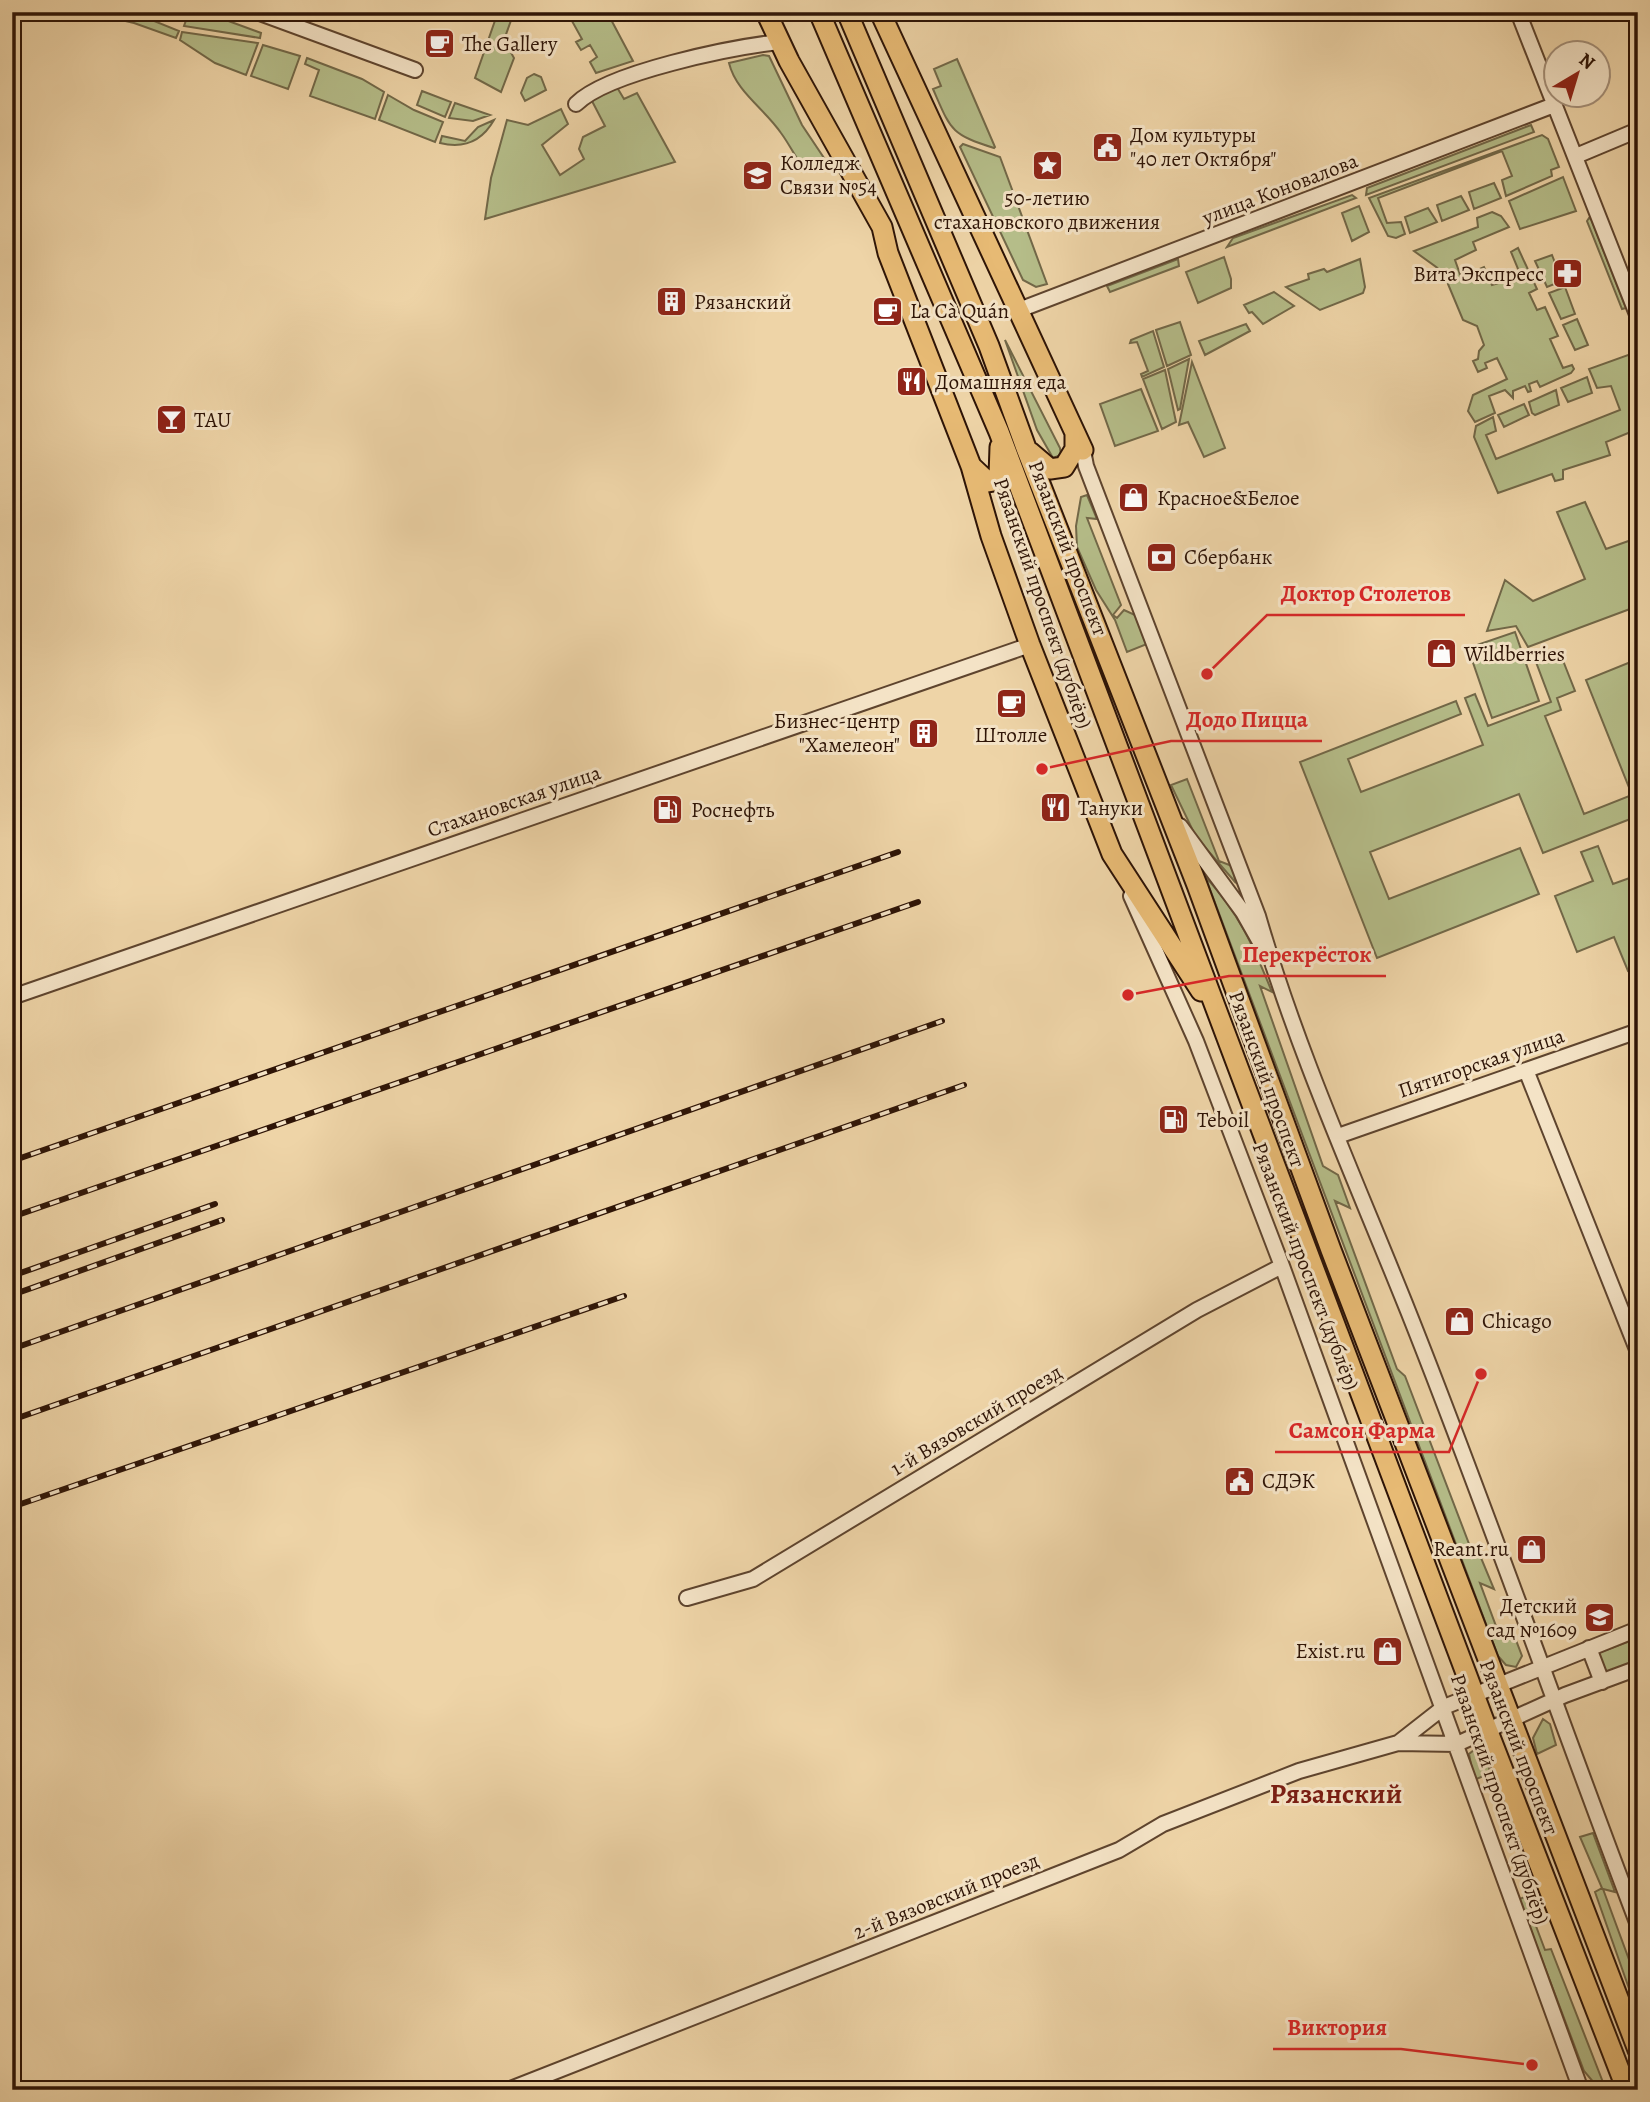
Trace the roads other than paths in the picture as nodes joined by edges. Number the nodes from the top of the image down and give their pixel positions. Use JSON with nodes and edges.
{"nodes":[{"id":1,"x":257,"y":12,"type":"edge"},
{"id":2,"x":766,"y":12,"type":"edge"},
{"id":3,"x":819,"y":12,"type":"edge"},
{"id":4,"x":847,"y":12,"type":"edge"},
{"id":5,"x":880,"y":12,"type":"edge"},
{"id":6,"x":1518,"y":12,"type":"edge"},
{"id":7,"x":780,"y":42,"type":"junction"},
{"id":8,"x":415,"y":70,"type":"dead end"},
{"id":9,"x":1542,"y":74,"type":"edge"},
{"id":10,"x":576,"y":104,"type":"dead end"},
{"id":11,"x":1546,"y":108,"type":"edge"},
{"id":12,"x":1555,"y":108,"type":"edge"},
{"id":13,"x":1638,"y":130,"type":"edge"},
{"id":14,"x":1576,"y":156,"type":"junction"},
{"id":15,"x":1019,"y":310,"type":"junction"},
{"id":16,"x":1638,"y":317,"type":"edge"},
{"id":17,"x":999,"y":432,"type":"junction"},
{"id":18,"x":1079,"y":441,"type":"junction"},
{"id":19,"x":1026,"y":448,"type":"junction"},
{"id":20,"x":971,"y":466,"type":"junction"},
{"id":21,"x":999,"y":476,"type":"junction"},
{"id":22,"x":991,"y":536,"type":"junction"},
{"id":23,"x":1030,"y":645,"type":"junction"},
{"id":24,"x":1165,"y":803,"type":"junction"},
{"id":25,"x":1112,"y":854,"type":"junction"},
{"id":26,"x":1272,"y":965,"type":"junction"},
{"id":27,"x":12,"y":997,"type":"edge"},
{"id":28,"x":1221,"y":1020,"type":"junction"},
{"id":29,"x":1638,"y":1031,"type":"edge"},
{"id":30,"x":1526,"y":1070,"type":"junction"},
{"id":31,"x":1338,"y":1136,"type":"junction"},
{"id":32,"x":1282,"y":1266,"type":"junction"},
{"id":33,"x":1638,"y":1352,"type":"edge"},
{"id":34,"x":687,"y":1598,"type":"dead end"},
{"id":35,"x":1638,"y":1629,"type":"edge"},
{"id":36,"x":1589,"y":1648,"type":"junction"},
{"id":37,"x":1541,"y":1666,"type":"junction"},
{"id":38,"x":1638,"y":1668,"type":"edge"},
{"id":39,"x":1602,"y":1682,"type":"junction"},
{"id":40,"x":1497,"y":1685,"type":"junction"},
{"id":41,"x":1474,"y":1694,"type":"junction"},
{"id":42,"x":1555,"y":1700,"type":"junction"},
{"id":43,"x":1444,"y":1707,"type":"junction"},
{"id":44,"x":1511,"y":1719,"type":"junction"},
{"id":45,"x":1487,"y":1730,"type":"junction"},
{"id":46,"x":1398,"y":1743,"type":"junction"},
{"id":47,"x":1457,"y":1744,"type":"junction"},
{"id":48,"x":1638,"y":1925,"type":"edge"},
{"id":49,"x":1638,"y":2050,"type":"edge"},
{"id":50,"x":1578,"y":2083,"type":"edge"},
{"id":51,"x":508,"y":2090,"type":"edge"},
{"id":52,"x":1591,"y":2090,"type":"edge"},
{"id":53,"x":1627,"y":2090,"type":"edge"}],
"edges":[{"from":1,"to":8,"type":"street"},
{"from":2,"to":7,"type":"main road","name":"Рязанский проспект (дублёр)"},
{"from":3,"to":17,"type":"main road","name":"Рязанский проспект"},
{"from":4,"to":19,"type":"main road","name":"Рязанский проспект"},
{"from":5,"to":15,"type":"main road"},
{"from":6,"to":9,"type":"street"},
{"from":7,"to":10,"type":"street"},
{"from":7,"to":20,"type":"main road","name":"Рязанский проспект (дублёр)"},
{"from":11,"to":15,"type":"street","name":"улица Коновалова"},
{"from":12,"to":14,"type":"street"},
{"from":13,"to":14,"type":"street"},
{"from":14,"to":16,"type":"street"},
{"from":15,"to":18,"type":"main road"},
{"from":17,"to":21,"type":"main road"},
{"from":17,"to":28,"type":"main road","name":"Рязанский проспект"},
{"from":18,"to":19,"type":"main road"},
{"from":18,"to":26,"type":"street"},
{"from":19,"to":24,"type":"main road","name":"Рязанский проспект"},
{"from":20,"to":21,"type":"main road"},
{"from":20,"to":22,"type":"main road","name":"Рязанский проспект (дублёр)"},
{"from":21,"to":22,"type":"main road"},
{"from":22,"to":23,"type":"main road","name":"Рязанский проспект (дублёр)"},
{"from":23,"to":25,"type":"main road","name":"Рязанский проспект (дублёр)"},
{"from":23,"to":27,"type":"street","name":"Стахановская улица"},
{"from":24,"to":26,"type":"street"},
{"from":24,"to":40,"type":"main road","name":"Рязанский проспект"},
{"from":25,"to":28,"type":"main road"},
{"from":25,"to":32,"type":"street","name":"Рязанский проспект (дублёр)"},
{"from":26,"to":31,"type":"street"},
{"from":28,"to":41,"type":"main road","name":"Рязанский проспект"},
{"from":29,"to":30,"type":"street","name":"Пятигорская улица"},
{"from":30,"to":31,"type":"street","name":"Пятигорская улица"},
{"from":30,"to":33,"type":"street"},
{"from":31,"to":37,"type":"street"},
{"from":32,"to":34,"type":"street","name":"1-й Вязовский проезд"},
{"from":32,"to":43,"type":"street","name":"Рязанский проспект (дублёр)"},
{"from":35,"to":36,"type":"street","name":"2-й Вязовский проезд"},
{"from":36,"to":37,"type":"street","name":"2-й Вязовский проезд"},
{"from":36,"to":39,"type":"street"},
{"from":37,"to":40,"type":"street","name":"2-й Вязовский проезд"},
{"from":37,"to":42,"type":"street"},
{"from":38,"to":39,"type":"street","name":"2-й Вязовский проезд"},
{"from":39,"to":42,"type":"street","name":"2-й Вязовский проезд"},
{"from":40,"to":41,"type":"street","name":"2-й Вязовский проезд"},
{"from":40,"to":44,"type":"main road","name":"Рязанский проспект"},
{"from":41,"to":43,"type":"street","name":"2-й Вязовский проезд"},
{"from":41,"to":45,"type":"main road","name":"Рязанский проспект"},
{"from":42,"to":44,"type":"street","name":"2-й Вязовский проезд"},
{"from":42,"to":48,"type":"street"},
{"from":43,"to":46,"type":"street","name":"2-й Вязовский проезд"},
{"from":43,"to":47,"type":"street","name":"Рязанский проспект (дублёр)"},
{"from":44,"to":45,"type":"street","name":"2-й Вязовский проезд"},
{"from":44,"to":49,"type":"main road","name":"Рязанский проспект"},
{"from":45,"to":47,"type":"street","name":"2-й Вязовский проезд"},
{"from":45,"to":53,"type":"main road","name":"Рязанский проспект"},
{"from":46,"to":47,"type":"street","name":"2-й Вязовский проезд"},
{"from":46,"to":51,"type":"street","name":"2-й Вязовский проезд"},
{"from":47,"to":50,"type":"street","name":"Рязанский проспект (дублёр)"},
{"from":50,"to":52,"type":"street"}]}
